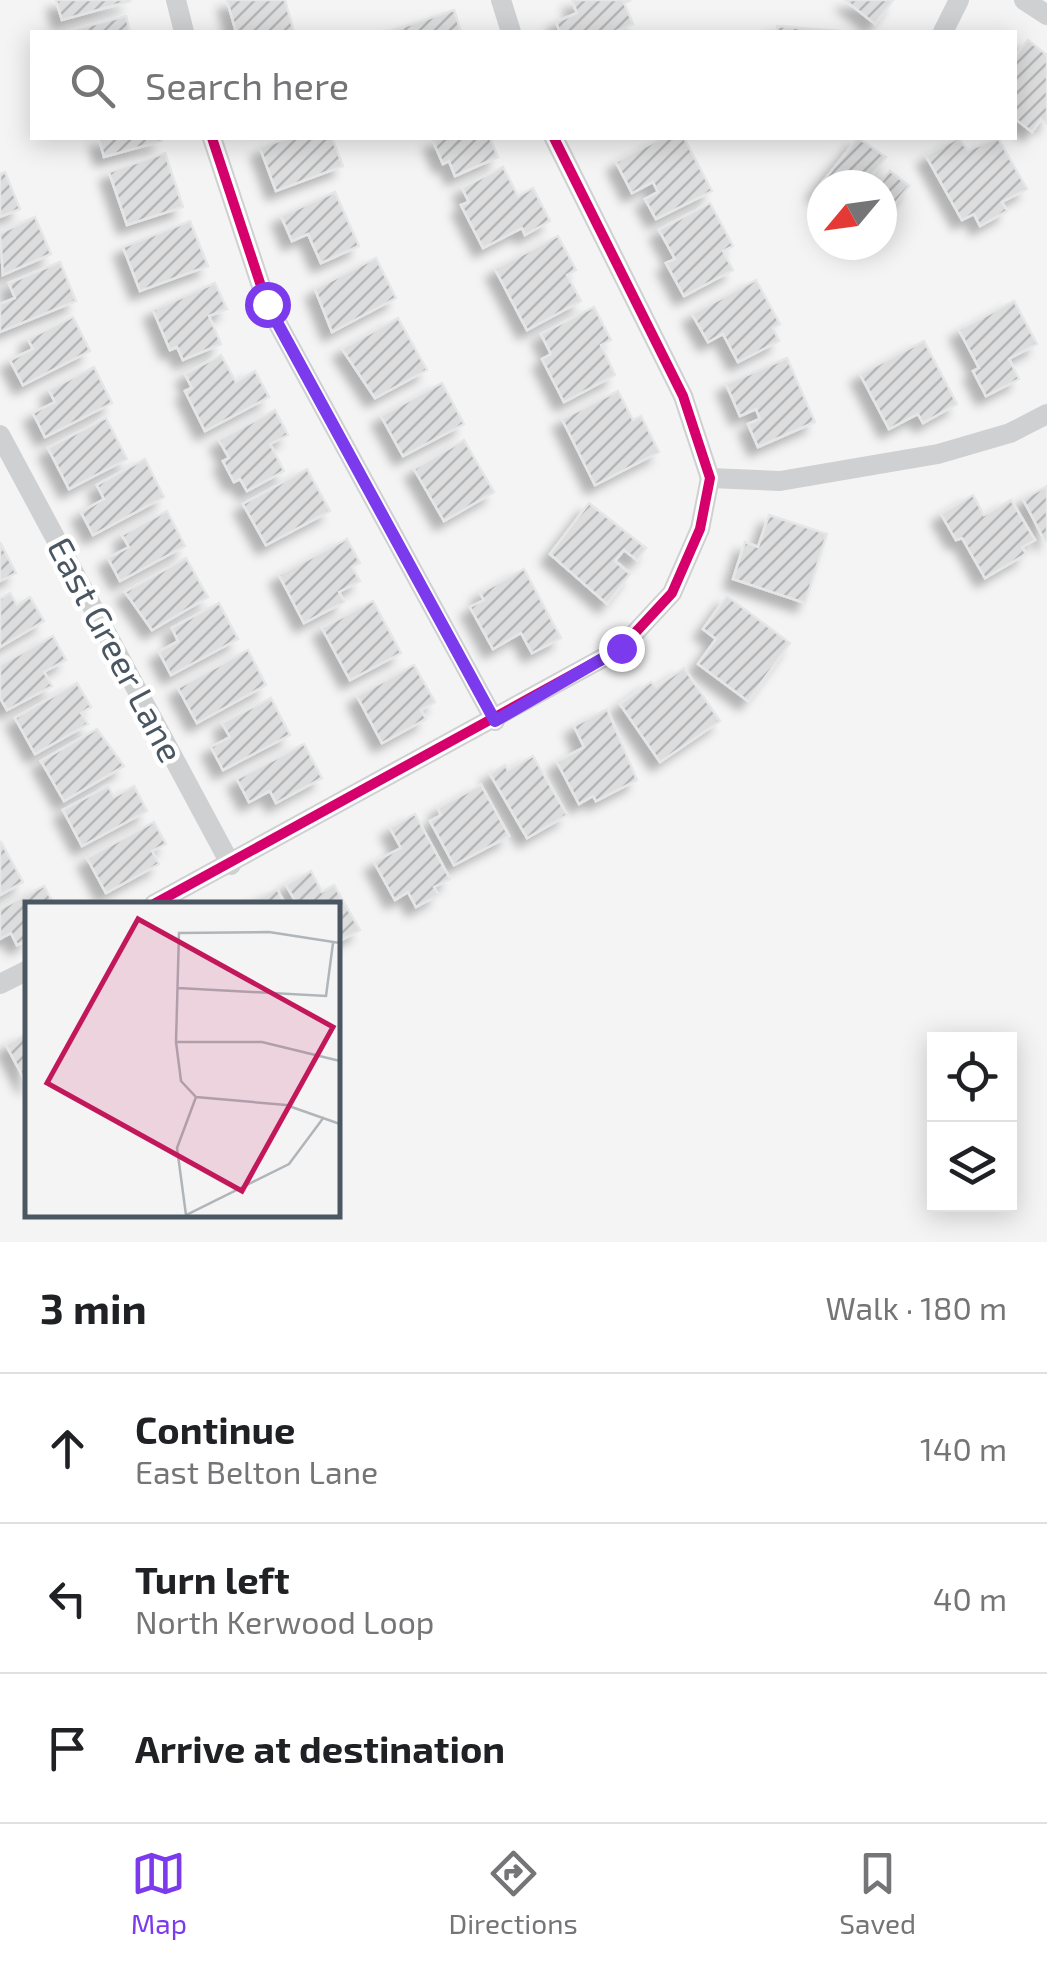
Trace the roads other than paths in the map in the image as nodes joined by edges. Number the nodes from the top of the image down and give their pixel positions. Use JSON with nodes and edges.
{"nodes":[{"id":1,"x":176,"y":0,"type":"edge"},
{"id":2,"x":501,"y":0,"type":"edge"},
{"id":3,"x":960,"y":0,"type":"edge"},
{"id":4,"x":1024,"y":0,"type":"edge"},
{"id":5,"x":1047,"y":16,"type":"edge"},
{"id":6,"x":184,"y":30,"type":"edge"},
{"id":7,"x":511,"y":30,"type":"edge"},
{"id":8,"x":944,"y":30,"type":"edge"},
{"id":9,"x":213,"y":140,"type":"edge"},
{"id":10,"x":555,"y":140,"type":"edge"},
{"id":11,"x":1047,"y":414,"type":"edge"},
{"id":12,"x":0,"y":434,"type":"edge"},
{"id":13,"x":710,"y":478,"type":"junction"},
{"id":14,"x":495,"y":721,"type":"junction"},
{"id":15,"x":230,"y":865,"type":"junction"},
{"id":16,"x":158,"y":902,"type":"edge"},
{"id":17,"x":25,"y":972,"type":"edge"},
{"id":18,"x":0,"y":984,"type":"edge"}],
"edges":[{"from":1,"to":6,"type":"street"},
{"from":2,"to":7,"type":"street"},
{"from":3,"to":8,"type":"street"},
{"from":4,"to":5,"type":"street"},
{"from":9,"to":14,"type":"street"},
{"from":10,"to":13,"type":"street"},
{"from":11,"to":13,"type":"street"},
{"from":12,"to":15,"type":"street","name":"East Greer Lane"},
{"from":13,"to":14,"type":"street"},
{"from":14,"to":15,"type":"street"},
{"from":15,"to":16,"type":"street"},
{"from":17,"to":18,"type":"street"}]}
